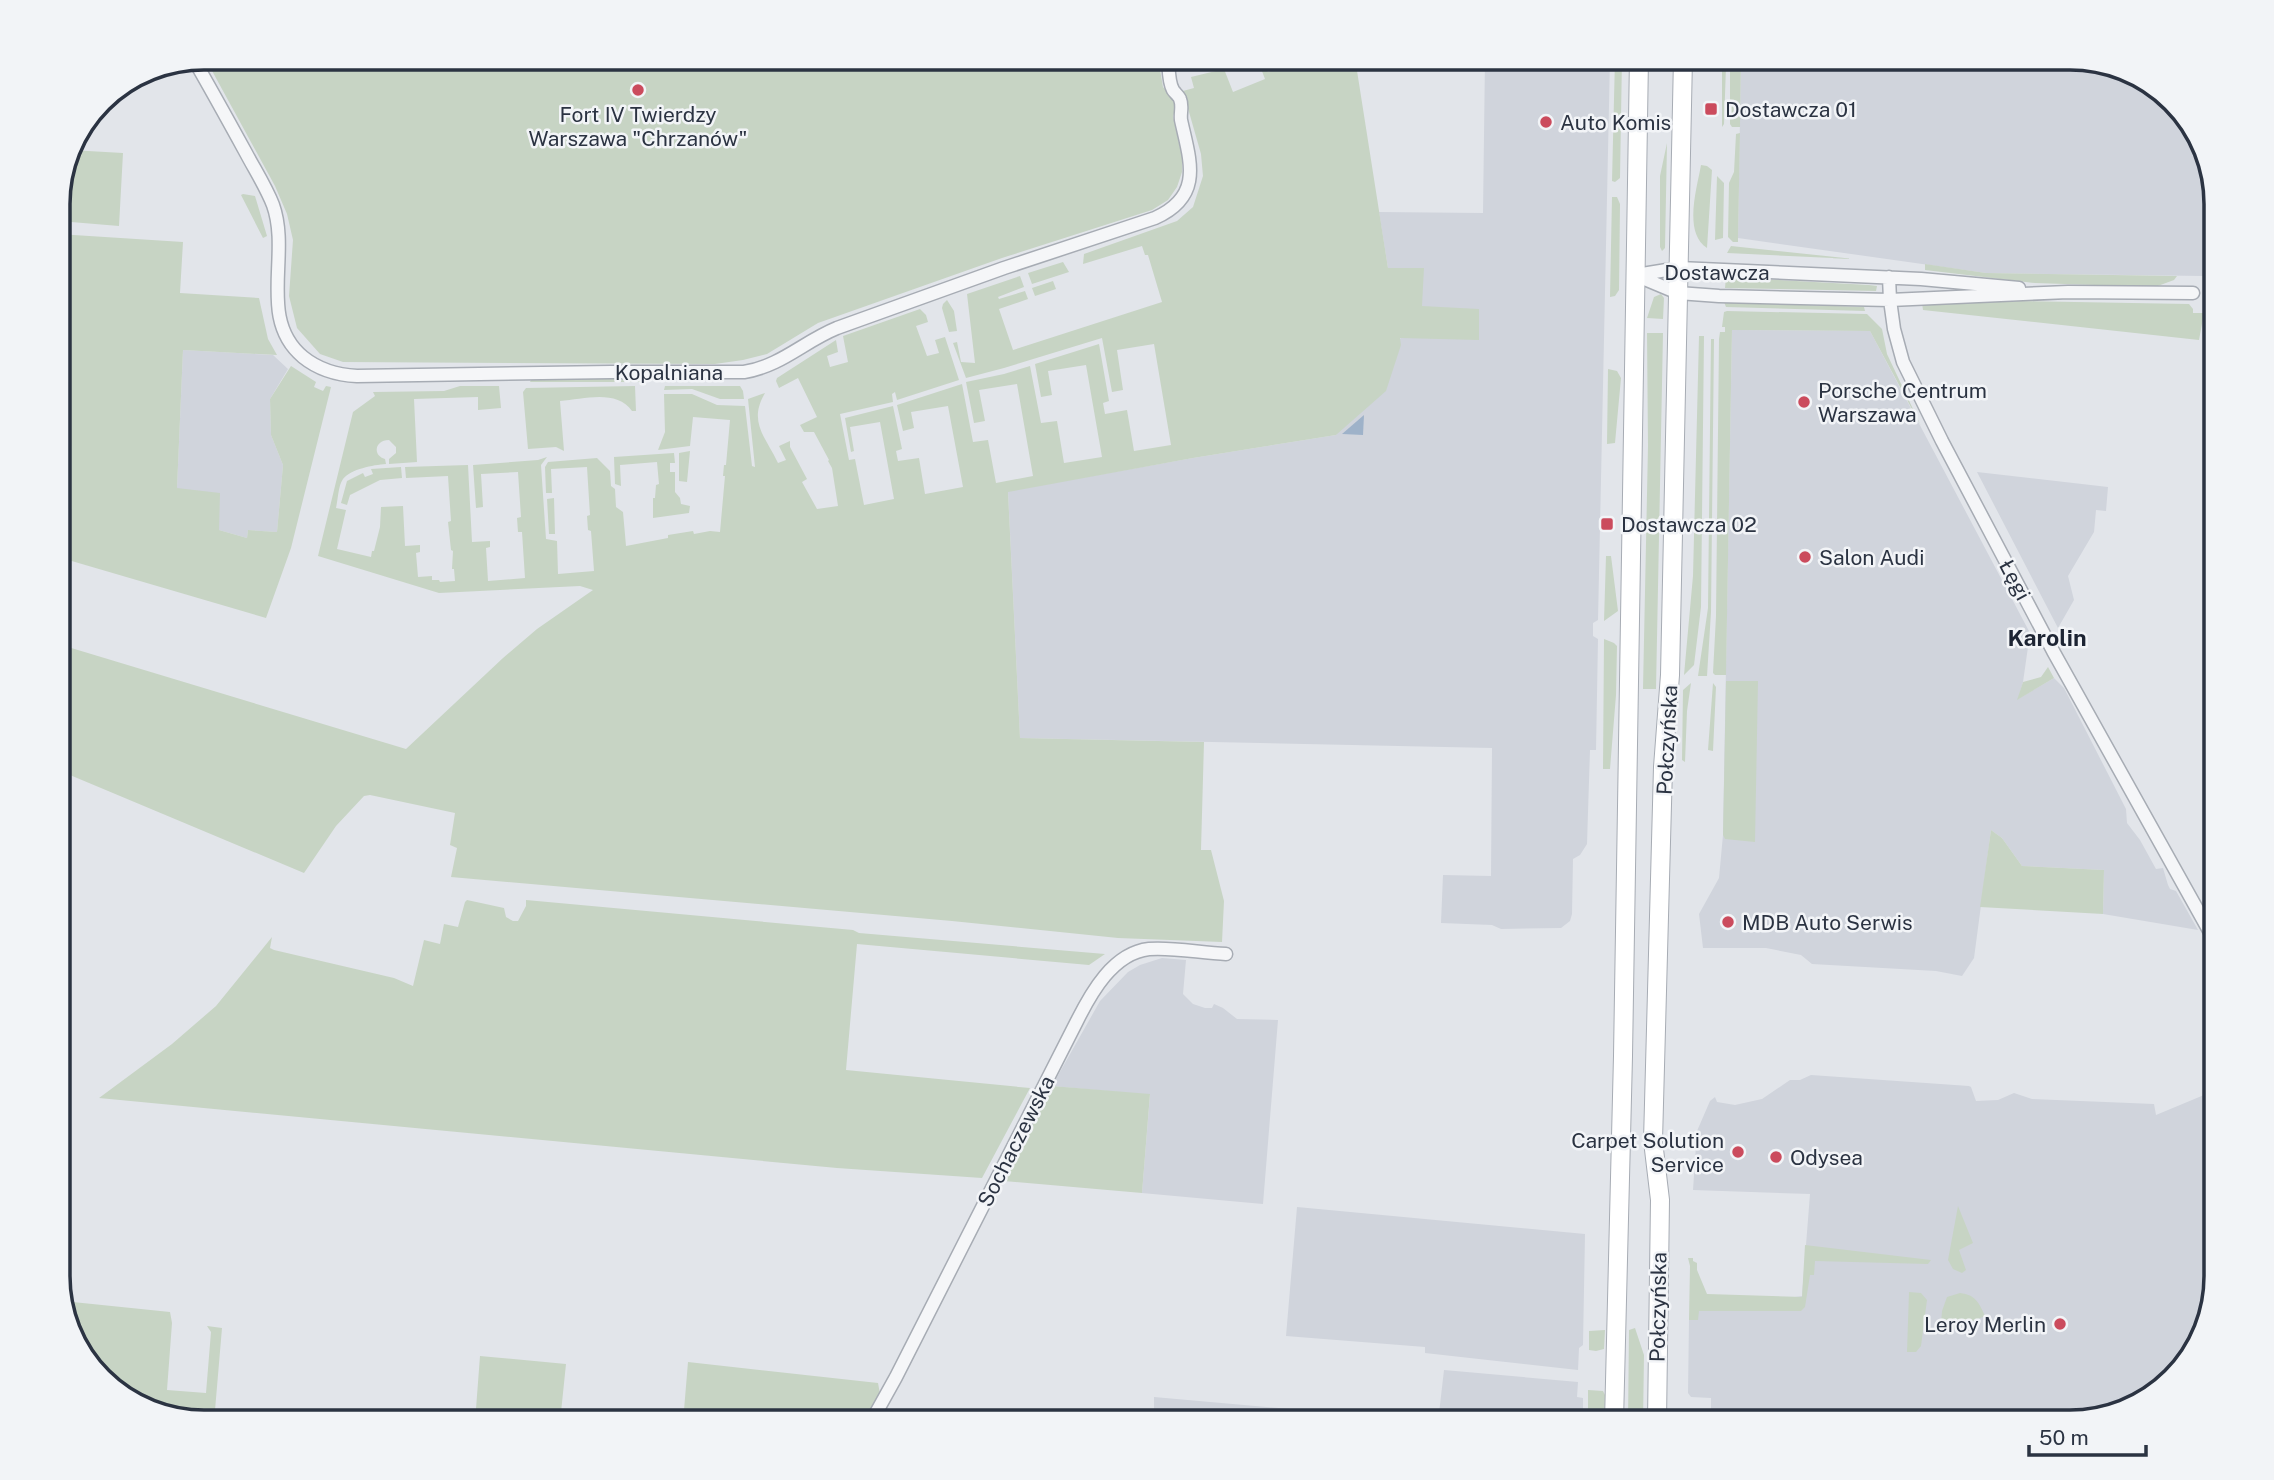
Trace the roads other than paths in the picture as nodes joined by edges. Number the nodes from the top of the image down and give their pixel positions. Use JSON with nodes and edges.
{"nodes":[{"id":1,"x":200,"y":70,"type":"edge"},
{"id":2,"x":1170,"y":70,"type":"edge"},
{"id":3,"x":1639,"y":70,"type":"edge"},
{"id":4,"x":1682,"y":70,"type":"edge"},
{"id":5,"x":1679,"y":268,"type":"junction"},
{"id":6,"x":1635,"y":275,"type":"junction"},
{"id":7,"x":1889,"y":277,"type":"junction"},
{"id":8,"x":2068,"y":292,"type":"junction"},
{"id":9,"x":1678,"y":293,"type":"junction"},
{"id":10,"x":2193,"y":293,"type":"dead end"},
{"id":11,"x":1890,"y":300,"type":"junction"},
{"id":12,"x":2204,"y":922,"type":"edge"},
{"id":13,"x":1226,"y":954,"type":"dead end"},
{"id":14,"x":878,"y":1410,"type":"edge"},
{"id":15,"x":1614,"y":1410,"type":"edge"},
{"id":16,"x":1657,"y":1410,"type":"edge"}],
"edges":[{"from":1,"to":2,"type":"street","name":"Kopalniana"},
{"from":3,"to":6,"type":"main road","name":"Połczyńska"},
{"from":4,"to":5,"type":"main road","name":"Połczyńska"},
{"from":5,"to":6,"type":"street","name":"Dostawcza"},
{"from":5,"to":7,"type":"street","name":"Dostawcza"},
{"from":5,"to":9,"type":"main road","name":"Połczyńska"},
{"from":6,"to":9,"type":"street","name":"Dostawcza"},
{"from":6,"to":15,"type":"main road","name":"Połczyńska"},
{"from":7,"to":8,"type":"street","name":"Dostawcza"},
{"from":7,"to":11,"type":"street","name":"Łęgi"},
{"from":8,"to":10,"type":"street","name":"Dostawcza"},
{"from":8,"to":11,"type":"street","name":"Dostawcza"},
{"from":9,"to":11,"type":"street","name":"Dostawcza"},
{"from":9,"to":16,"type":"main road","name":"Połczyńska"},
{"from":11,"to":12,"type":"street","name":"Łęgi"},
{"from":13,"to":14,"type":"street","name":"Sochaczewska"}]}
